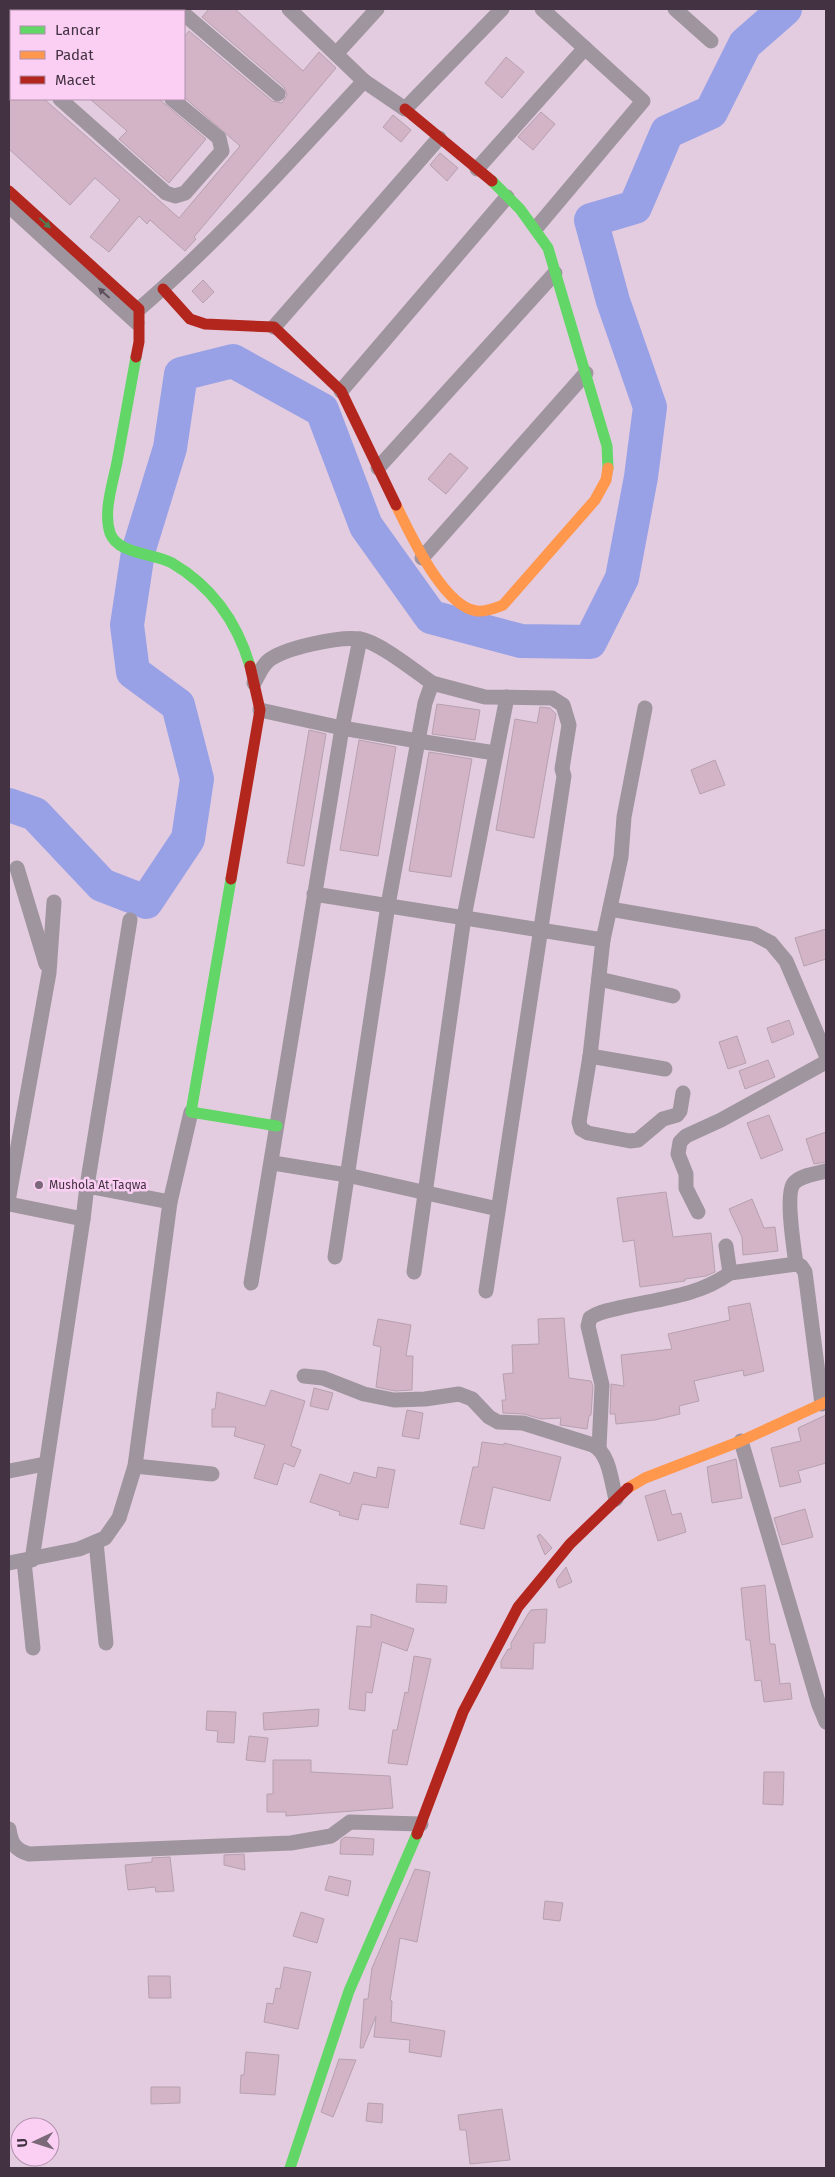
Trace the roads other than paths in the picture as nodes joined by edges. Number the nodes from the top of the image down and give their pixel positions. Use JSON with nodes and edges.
{"nodes":[{"id":1,"x":289,"y":9,"type":"edge"},
{"id":2,"x":377,"y":9,"type":"edge"},
{"id":3,"x":502,"y":9,"type":"edge"},
{"id":4,"x":542,"y":9,"type":"edge"},
{"id":5,"x":675,"y":9,"type":"edge"},
{"id":6,"x":185,"y":15,"type":"edge"},
{"id":7,"x":712,"y":41,"type":"dead end"},
{"id":8,"x":585,"y":48,"type":"junction"},
{"id":9,"x":336,"y":54,"type":"junction"},
{"id":10,"x":364,"y":81,"type":"junction"},
{"id":11,"x":278,"y":94,"type":"dead end"},
{"id":12,"x":64,"y":100,"type":"edge"},
{"id":13,"x":173,"y":100,"type":"edge"},
{"id":14,"x":405,"y":109,"type":"junction"},
{"id":15,"x":439,"y":138,"type":"junction"},
{"id":16,"x":477,"y":169,"type":"junction"},
{"id":17,"x":9,"y":190,"type":"edge"},
{"id":18,"x":507,"y":197,"type":"junction"},
{"id":19,"x":9,"y":206,"type":"edge"},
{"id":20,"x":537,"y":227,"type":"junction"},
{"id":21,"x":555,"y":273,"type":"junction"},
{"id":22,"x":163,"y":290,"type":"junction"},
{"id":23,"x":137,"y":317,"type":"junction"},
{"id":24,"x":274,"y":327,"type":"junction"},
{"id":25,"x":586,"y":373,"type":"junction"},
{"id":26,"x":341,"y":391,"type":"junction"},
{"id":27,"x":378,"y":468,"type":"junction"},
{"id":28,"x":422,"y":558,"type":"junction"},
{"id":29,"x":360,"y":639,"type":"junction"},
{"id":30,"x":254,"y":683,"type":"junction"},
{"id":31,"x":432,"y":683,"type":"junction"},
{"id":32,"x":507,"y":697,"type":"junction"},
{"id":33,"x":644,"y":708,"type":"dead end"},
{"id":34,"x":260,"y":710,"type":"junction"},
{"id":35,"x":342,"y":728,"type":"junction"},
{"id":36,"x":418,"y":741,"type":"junction"},
{"id":37,"x":495,"y":753,"type":"junction"},
{"id":38,"x":17,"y":868,"type":"dead end"},
{"id":39,"x":314,"y":894,"type":"junction"},
{"id":40,"x":54,"y":902,"type":"dead end"},
{"id":41,"x":388,"y":905,"type":"junction"},
{"id":42,"x":610,"y":908,"type":"junction"},
{"id":43,"x":464,"y":917,"type":"junction"},
{"id":44,"x":130,"y":920,"type":"dead end"},
{"id":45,"x":540,"y":929,"type":"junction"},
{"id":46,"x":603,"y":940,"type":"junction"},
{"id":47,"x":49,"y":973,"type":"junction"},
{"id":48,"x":599,"y":979,"type":"junction"},
{"id":49,"x":673,"y":996,"type":"dead end"},
{"id":50,"x":826,"y":1055,"type":"edge"},
{"id":51,"x":590,"y":1056,"type":"junction"},
{"id":52,"x":826,"y":1062,"type":"edge"},
{"id":53,"x":665,"y":1069,"type":"dead end"},
{"id":54,"x":683,"y":1093,"type":"dead end"},
{"id":55,"x":191,"y":1112,"type":"junction"},
{"id":56,"x":276,"y":1126,"type":"junction"},
{"id":57,"x":273,"y":1163,"type":"junction"},
{"id":58,"x":826,"y":1171,"type":"edge"},
{"id":59,"x":347,"y":1175,"type":"junction"},
{"id":60,"x":87,"y":1186,"type":"junction"},
{"id":61,"x":427,"y":1192,"type":"junction"},
{"id":62,"x":9,"y":1196,"type":"edge"},
{"id":63,"x":170,"y":1202,"type":"junction"},
{"id":64,"x":9,"y":1204,"type":"edge"},
{"id":65,"x":498,"y":1209,"type":"junction"},
{"id":66,"x":698,"y":1212,"type":"dead end"},
{"id":67,"x":83,"y":1220,"type":"junction"},
{"id":68,"x":726,"y":1246,"type":"dead end"},
{"id":69,"x":335,"y":1257,"type":"dead end"},
{"id":70,"x":796,"y":1264,"type":"junction"},
{"id":71,"x":414,"y":1272,"type":"dead end"},
{"id":72,"x":730,"y":1273,"type":"junction"},
{"id":73,"x":252,"y":1283,"type":"dead end"},
{"id":74,"x":486,"y":1291,"type":"dead end"},
{"id":75,"x":304,"y":1376,"type":"dead end"},
{"id":76,"x":824,"y":1403,"type":"edge"},
{"id":77,"x":741,"y":1441,"type":"junction"},
{"id":78,"x":599,"y":1448,"type":"junction"},
{"id":79,"x":45,"y":1464,"type":"junction"},
{"id":80,"x":135,"y":1466,"type":"junction"},
{"id":81,"x":9,"y":1471,"type":"edge"},
{"id":82,"x":212,"y":1474,"type":"dead end"},
{"id":83,"x":616,"y":1499,"type":"junction"},
{"id":84,"x":96,"y":1542,"type":"junction"},
{"id":85,"x":22,"y":1561,"type":"edge"},
{"id":86,"x":106,"y":1643,"type":"dead end"},
{"id":87,"x":33,"y":1648,"type":"dead end"},
{"id":88,"x":826,"y":1722,"type":"edge"},
{"id":89,"x":421,"y":1824,"type":"junction"},
{"id":90,"x":9,"y":1829,"type":"edge"},
{"id":91,"x":290,"y":2168,"type":"edge"}],
"edges":[{"from":1,"to":9,"type":"street"},
{"from":2,"to":9,"type":"street"},
{"from":3,"to":14,"type":"street"},
{"from":4,"to":8,"type":"street"},
{"from":5,"to":7,"type":"street"},
{"from":6,"to":11,"type":"street"},
{"from":8,"to":16,"type":"street"},
{"from":8,"to":20,"type":"street"},
{"from":9,"to":10,"type":"street"},
{"from":10,"to":14,"type":"street"},
{"from":10,"to":22,"type":"street"},
{"from":12,"to":13,"type":"street"},
{"from":14,"to":15,"type":"street"},
{"from":15,"to":16,"type":"street"},
{"from":15,"to":24,"type":"street"},
{"from":16,"to":18,"type":"street"},
{"from":17,"to":23,"type":"street","one_way":true},
{"from":18,"to":20,"type":"street"},
{"from":18,"to":26,"type":"street"},
{"from":23,"to":19,"type":"street","one_way":true},
{"from":20,"to":21,"type":"street"},
{"from":21,"to":25,"type":"street"},
{"from":21,"to":27,"type":"street"},
{"from":22,"to":23,"type":"street"},
{"from":22,"to":24,"type":"street"},
{"from":23,"to":30,"type":"street"},
{"from":24,"to":26,"type":"street"},
{"from":25,"to":28,"type":"street"},
{"from":25,"to":28,"type":"street"},
{"from":26,"to":27,"type":"street"},
{"from":27,"to":28,"type":"street"},
{"from":29,"to":30,"type":"street"},
{"from":29,"to":31,"type":"street"},
{"from":29,"to":35,"type":"street"},
{"from":30,"to":34,"type":"street"},
{"from":31,"to":32,"type":"street"},
{"from":31,"to":36,"type":"street"},
{"from":32,"to":37,"type":"street"},
{"from":32,"to":45,"type":"street"},
{"from":33,"to":42,"type":"street"},
{"from":34,"to":35,"type":"street"},
{"from":34,"to":55,"type":"street"},
{"from":35,"to":36,"type":"street"},
{"from":35,"to":39,"type":"street"},
{"from":36,"to":37,"type":"street"},
{"from":36,"to":41,"type":"street"},
{"from":37,"to":43,"type":"street"},
{"from":38,"to":47,"type":"street"},
{"from":39,"to":41,"type":"street"},
{"from":39,"to":56,"type":"street"},
{"from":40,"to":47,"type":"street"},
{"from":41,"to":43,"type":"street"},
{"from":41,"to":59,"type":"street"},
{"from":42,"to":46,"type":"street"},
{"from":42,"to":50,"type":"street"},
{"from":43,"to":45,"type":"street"},
{"from":43,"to":61,"type":"street"},
{"from":44,"to":60,"type":"street"},
{"from":45,"to":46,"type":"street"},
{"from":45,"to":65,"type":"street"},
{"from":46,"to":48,"type":"street"},
{"from":47,"to":62,"type":"street"},
{"from":48,"to":49,"type":"street"},
{"from":48,"to":51,"type":"street"},
{"from":51,"to":53,"type":"street"},
{"from":51,"to":54,"type":"street"},
{"from":52,"to":66,"type":"street"},
{"from":55,"to":56,"type":"street"},
{"from":55,"to":63,"type":"street"},
{"from":56,"to":57,"type":"street"},
{"from":57,"to":59,"type":"street"},
{"from":57,"to":73,"type":"street"},
{"from":58,"to":70,"type":"street"},
{"from":59,"to":61,"type":"street"},
{"from":59,"to":69,"type":"street"},
{"from":60,"to":63,"type":"street"},
{"from":60,"to":67,"type":"street"},
{"from":61,"to":65,"type":"street"},
{"from":61,"to":71,"type":"street"},
{"from":63,"to":80,"type":"street"},
{"from":64,"to":67,"type":"street"},
{"from":65,"to":74,"type":"street"},
{"from":67,"to":79,"type":"street"},
{"from":68,"to":72,"type":"street"},
{"from":70,"to":72,"type":"street"},
{"from":70,"to":76,"type":"street"},
{"from":72,"to":78,"type":"street"},
{"from":75,"to":78,"type":"street"},
{"from":76,"to":77,"type":"street"},
{"from":77,"to":83,"type":"street"},
{"from":77,"to":88,"type":"street"},
{"from":78,"to":83,"type":"street"},
{"from":79,"to":81,"type":"street"},
{"from":79,"to":85,"type":"street"},
{"from":80,"to":82,"type":"street"},
{"from":80,"to":84,"type":"street"},
{"from":83,"to":89,"type":"street"},
{"from":84,"to":85,"type":"street"},
{"from":84,"to":86,"type":"street"},
{"from":85,"to":87,"type":"street"},
{"from":89,"to":90,"type":"street"},
{"from":89,"to":91,"type":"street"}]}
